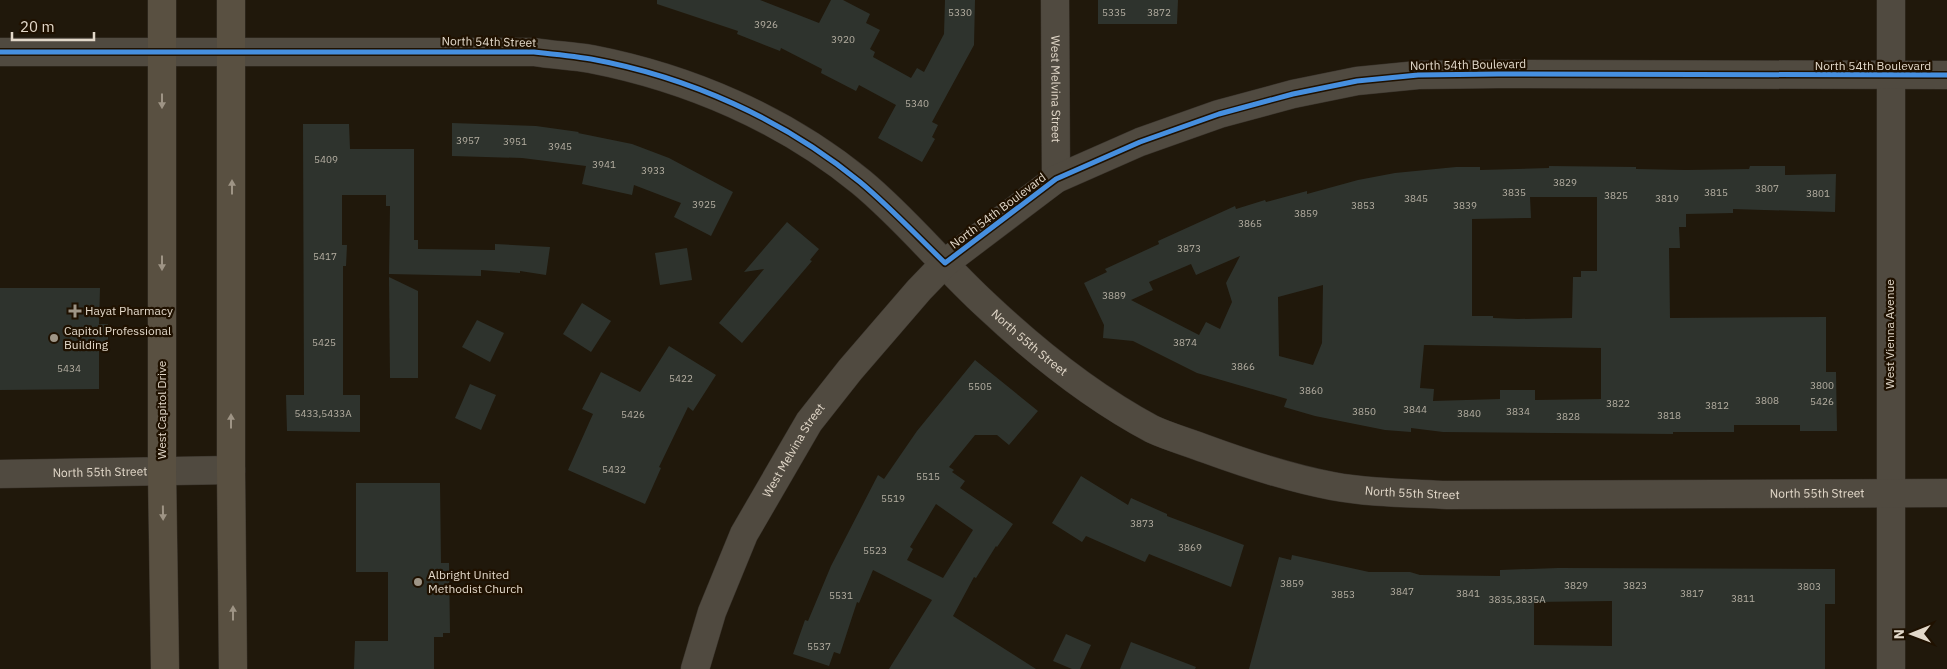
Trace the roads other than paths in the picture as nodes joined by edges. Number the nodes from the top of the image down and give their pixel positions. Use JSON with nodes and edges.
{"nodes":[{"id":1,"x":162,"y":0,"type":"edge"},
{"id":2,"x":231,"y":0,"type":"edge"},
{"id":3,"x":1056,"y":0,"type":"edge"},
{"id":4,"x":1891,"y":0,"type":"edge"},
{"id":5,"x":232,"y":51,"type":"junction"},
{"id":6,"x":0,"y":52,"type":"edge"},
{"id":7,"x":162,"y":52,"type":"junction"},
{"id":8,"x":1889,"y":76,"type":"junction"},
{"id":9,"x":1947,"y":76,"type":"edge"},
{"id":10,"x":1056,"y":179,"type":"junction"},
{"id":11,"x":945,"y":263,"type":"junction"},
{"id":12,"x":231,"y":470,"type":"junction"},
{"id":13,"x":162,"y":471,"type":"junction"},
{"id":14,"x":0,"y":474,"type":"edge"},
{"id":15,"x":1890,"y":493,"type":"junction"},
{"id":16,"x":1947,"y":493,"type":"edge"},
{"id":17,"x":165,"y":669,"type":"edge"},
{"id":18,"x":233,"y":669,"type":"edge"},
{"id":19,"x":695,"y":669,"type":"edge"},
{"id":20,"x":1891,"y":669,"type":"edge"}],
"edges":[{"from":1,"to":7,"type":"main road","name":"West Capitol Drive"},
{"from":2,"to":5,"type":"main road"},
{"from":3,"to":10,"type":"street","name":"West Melvina Street"},
{"from":4,"to":8,"type":"street","name":"West Vienna Avenue"},
{"from":5,"to":7,"type":"street","name":"North 54th Street"},
{"from":5,"to":11,"type":"street","name":"North 54th Street"},
{"from":12,"to":5,"type":"main road","one_way":true},
{"from":6,"to":7,"type":"street","name":"North 54th Street"},
{"from":7,"to":13,"type":"main road","name":"West Capitol Drive","one_way":true},
{"from":8,"to":9,"type":"street","name":"North 54th Boulevard"},
{"from":8,"to":10,"type":"street","name":"North 54th Boulevard"},
{"from":8,"to":15,"type":"street","name":"West Vienna Avenue"},
{"from":10,"to":11,"type":"street","name":"North 54th Boulevard"},
{"from":11,"to":15,"type":"street","name":"North 55th Street"},
{"from":11,"to":19,"type":"street","name":"West Melvina Street"},
{"from":12,"to":13,"type":"street","name":"North 55th Street"},
{"from":18,"to":12,"type":"main road","one_way":true},
{"from":13,"to":14,"type":"street","name":"North 55th Street"},
{"from":13,"to":17,"type":"main road","name":"West Capitol Drive","one_way":true},
{"from":15,"to":16,"type":"street","name":"North 55th Street"},
{"from":15,"to":20,"type":"street","name":"West Vienna Avenue"}]}
